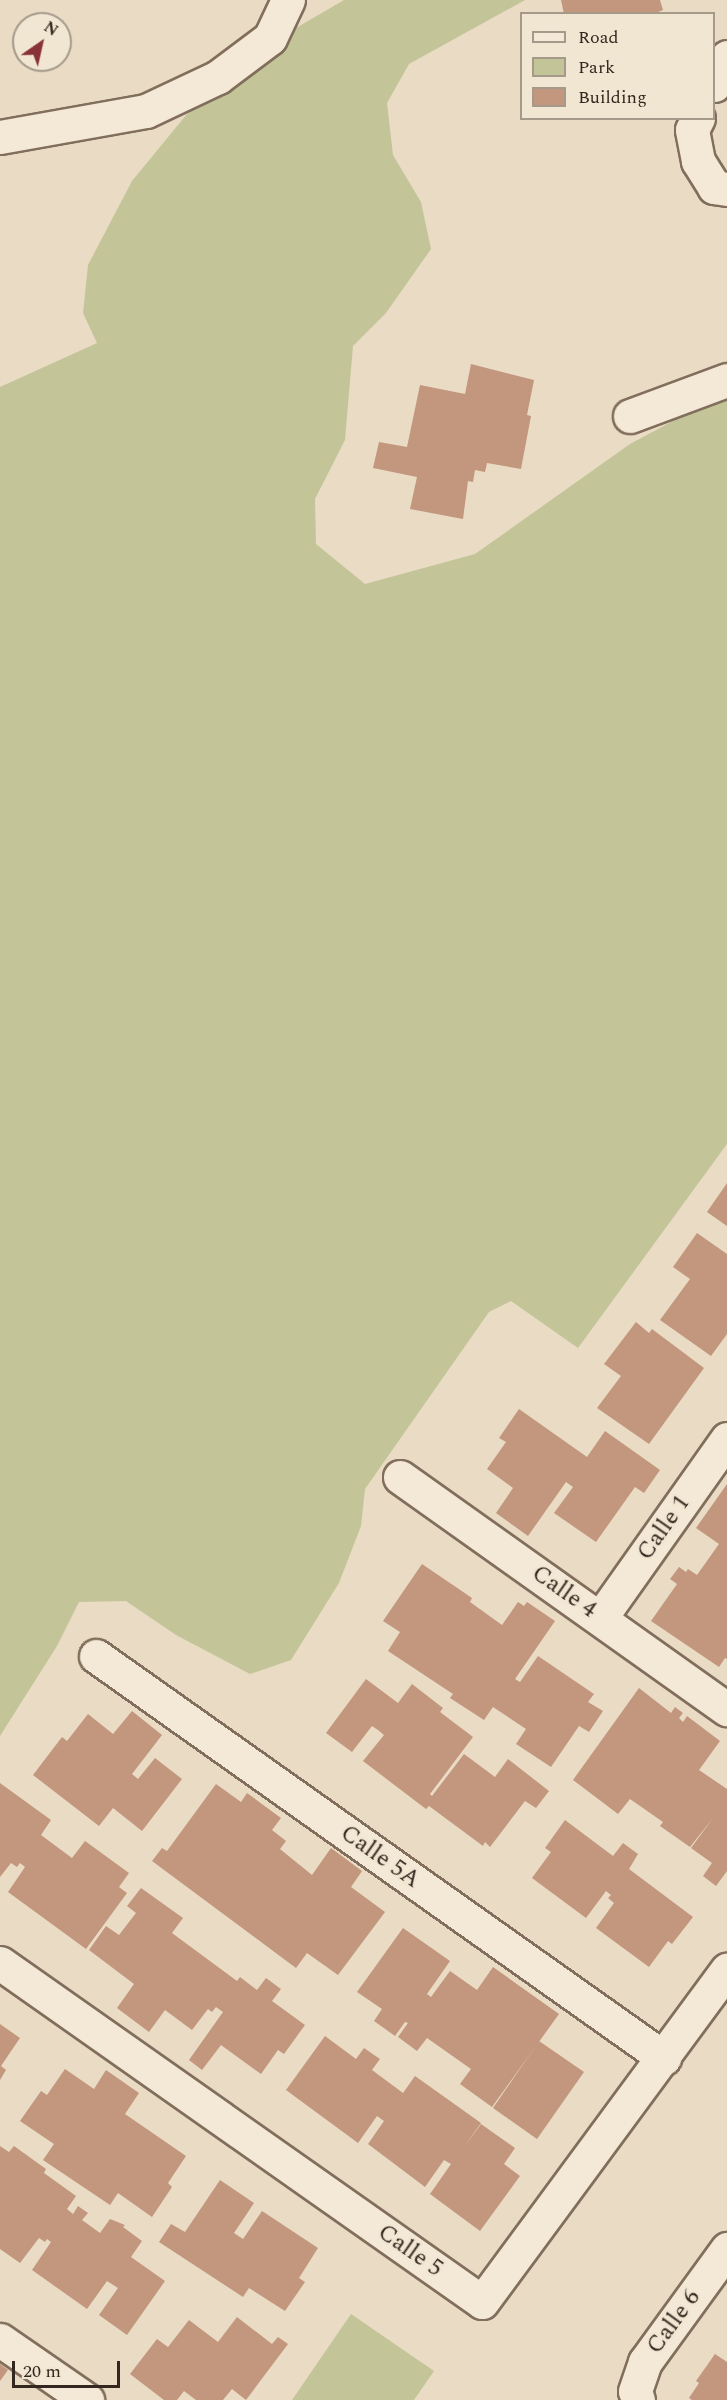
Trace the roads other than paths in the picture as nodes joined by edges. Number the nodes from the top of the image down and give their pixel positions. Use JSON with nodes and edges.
{"nodes":[{"id":1,"x":288,"y":0,"type":"edge"},
{"id":2,"x":727,"y":57,"type":"edge"},
{"id":3,"x":715,"y":83,"type":"edge"},
{"id":4,"x":697,"y":120,"type":"edge"},
{"id":5,"x":0,"y":137,"type":"edge"},
{"id":6,"x":727,"y":189,"type":"edge"},
{"id":7,"x":727,"y":380,"type":"edge"},
{"id":8,"x":630,"y":416,"type":"dead end"},
{"id":9,"x":727,"y":1439,"type":"edge"},
{"id":10,"x":400,"y":1477,"type":"dead end"},
{"id":11,"x":601,"y":1617,"type":"junction"},
{"id":12,"x":96,"y":1656,"type":"dead end"},
{"id":13,"x":727,"y":1709,"type":"edge"},
{"id":14,"x":0,"y":1963,"type":"edge"},
{"id":15,"x":727,"y":1970,"type":"edge"},
{"id":16,"x":664,"y":2058,"type":"junction"},
{"id":17,"x":727,"y":2249,"type":"edge"},
{"id":18,"x":0,"y":2340,"type":"edge"},
{"id":19,"x":87,"y":2400,"type":"edge"},
{"id":20,"x":638,"y":2400,"type":"edge"}],
"edges":[{"from":1,"to":5,"type":"street"},
{"from":2,"to":3,"type":"street"},
{"from":4,"to":6,"type":"street"},
{"from":7,"to":8,"type":"street"},
{"from":9,"to":11,"type":"street","name":"Calle 1"},
{"from":10,"to":11,"type":"street","name":"Calle 4"},
{"from":11,"to":13,"type":"street","name":"Calle 4"},
{"from":12,"to":16,"type":"street","name":"Calle 5A"},
{"from":14,"to":16,"type":"street","name":"Calle 5"},
{"from":15,"to":16,"type":"street","name":"Calle 5"},
{"from":17,"to":20,"type":"street","name":"Calle 6"},
{"from":18,"to":19,"type":"street"}]}
